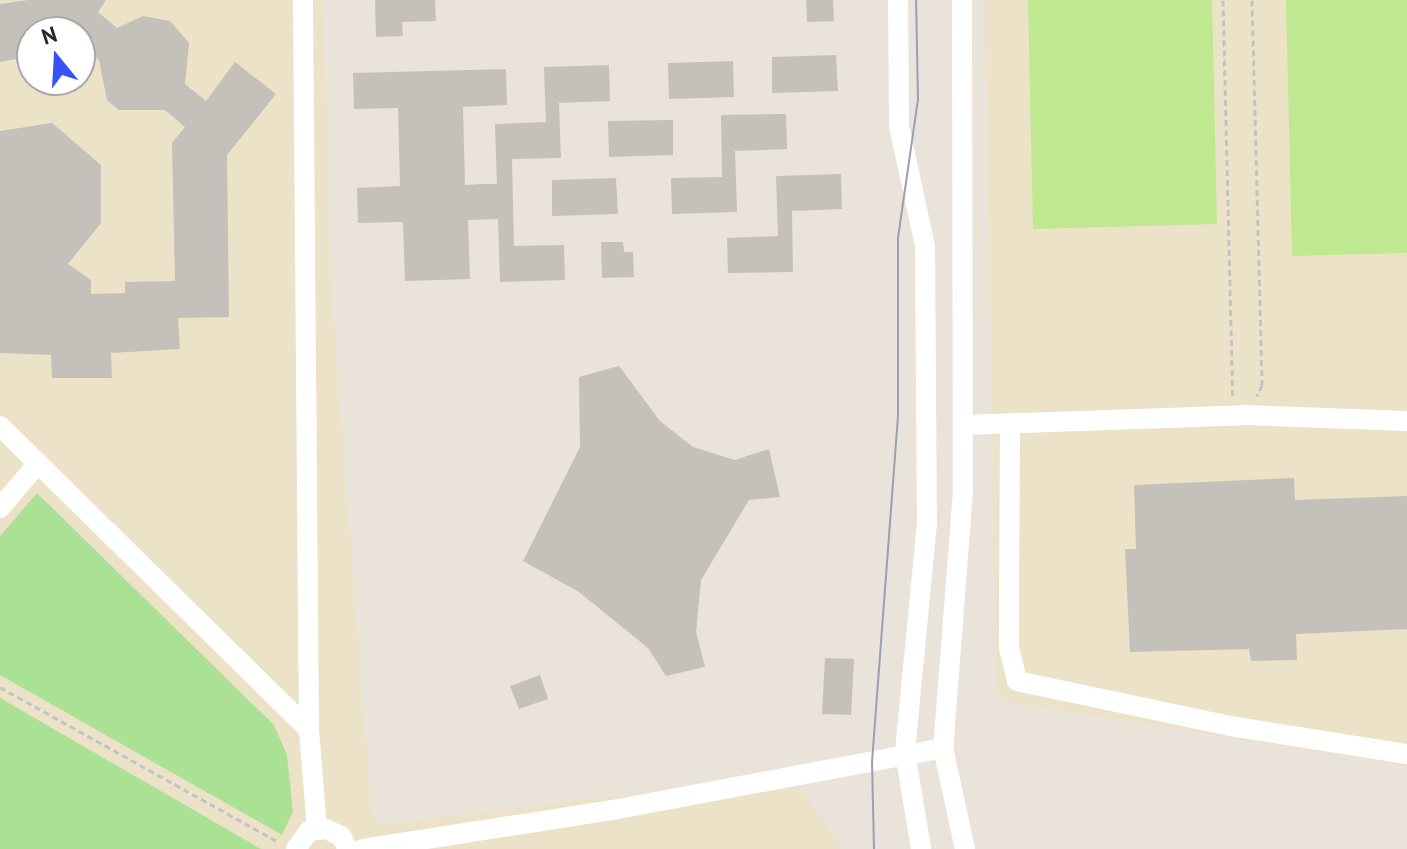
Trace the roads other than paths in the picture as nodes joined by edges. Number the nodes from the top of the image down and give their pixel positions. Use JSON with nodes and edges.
{"nodes":[{"id":1,"x":303,"y":0,"type":"edge"},
{"id":2,"x":898,"y":0,"type":"edge"},
{"id":3,"x":962,"y":0,"type":"edge"},
{"id":4,"x":1407,"y":421,"type":"edge"},
{"id":5,"x":1010,"y":424,"type":"junction"},
{"id":6,"x":964,"y":425,"type":"junction"},
{"id":7,"x":0,"y":426,"type":"edge"},
{"id":8,"x":38,"y":463,"type":"junction"},
{"id":9,"x":0,"y":508,"type":"edge"},
{"id":10,"x":309,"y":730,"type":"junction"},
{"id":11,"x":943,"y":748,"type":"junction"},
{"id":12,"x":905,"y":752,"type":"junction"},
{"id":13,"x":1407,"y":754,"type":"edge"},
{"id":14,"x":948,"y":776,"type":"junction"},
{"id":15,"x":908,"y":777,"type":"junction"},
{"id":16,"x":317,"y":829,"type":"junction"},
{"id":17,"x":297,"y":846,"type":"edge"},
{"id":18,"x":348,"y":849,"type":"edge"},
{"id":19,"x":363,"y":849,"type":"edge"},
{"id":20,"x":921,"y":849,"type":"edge"},
{"id":21,"x":965,"y":849,"type":"edge"}],
"edges":[{"from":1,"to":10,"type":"street"},
{"from":2,"to":12,"type":"street"},
{"from":3,"to":6,"type":"street"},
{"from":4,"to":5,"type":"street"},
{"from":5,"to":6,"type":"street"},
{"from":5,"to":13,"type":"street"},
{"from":6,"to":11,"type":"street"},
{"from":7,"to":8,"type":"street"},
{"from":8,"to":9,"type":"street"},
{"from":8,"to":10,"type":"street"},
{"from":10,"to":16,"type":"street"},
{"from":11,"to":12,"type":"street"},
{"from":11,"to":14,"type":"street"},
{"from":12,"to":15,"type":"street"},
{"from":12,"to":19,"type":"street"},
{"from":14,"to":15,"type":"street"},
{"from":14,"to":21,"type":"street"},
{"from":15,"to":20,"type":"street"},
{"from":16,"to":17,"type":"street"},
{"from":16,"to":18,"type":"street"}]}
